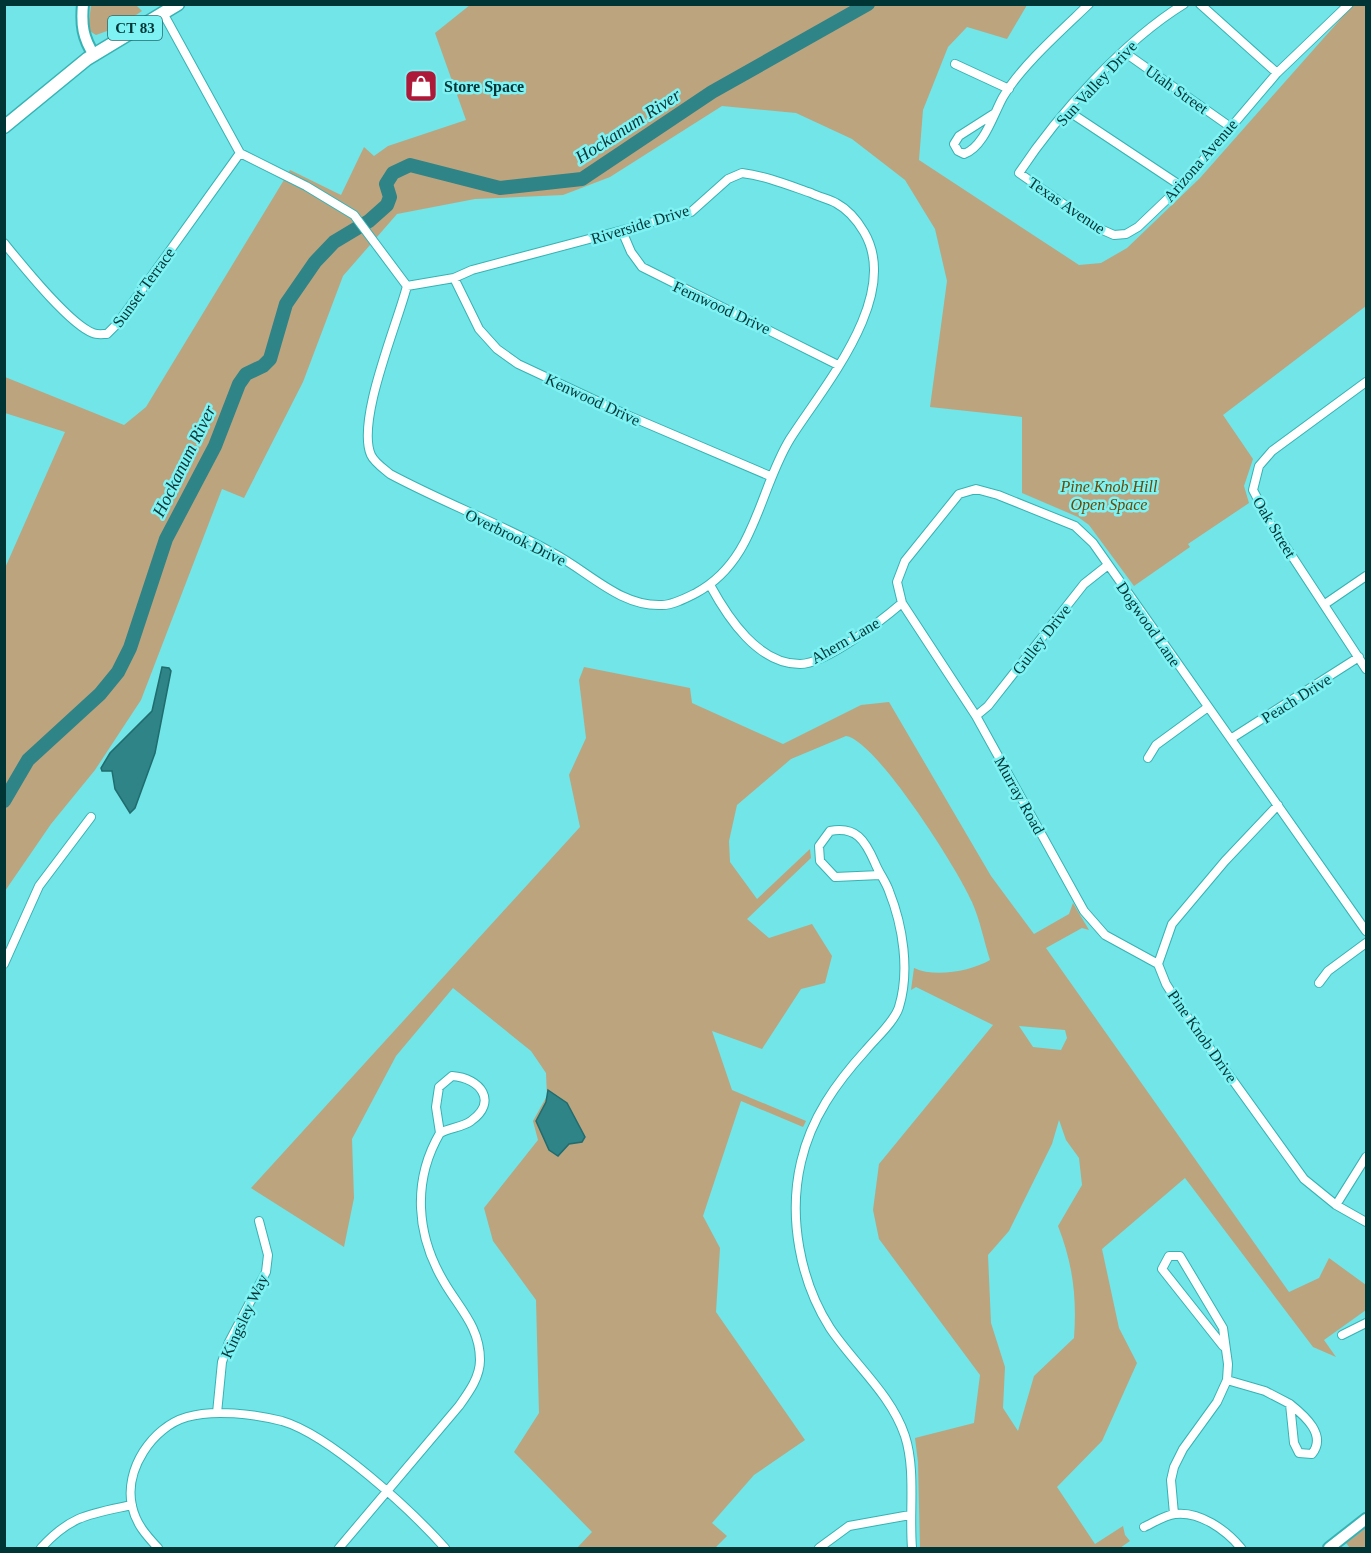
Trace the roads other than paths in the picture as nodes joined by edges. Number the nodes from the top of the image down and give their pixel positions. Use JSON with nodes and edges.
{"nodes":[{"id":1,"x":83,"y":4,"type":"edge"},
{"id":2,"x":178,"y":4,"type":"edge"},
{"id":3,"x":1089,"y":4,"type":"edge"},
{"id":4,"x":1184,"y":4,"type":"edge"},
{"id":5,"x":1200,"y":4,"type":"edge"},
{"id":6,"x":1349,"y":4,"type":"edge"},
{"id":7,"x":163,"y":12,"type":"junction"},
{"id":8,"x":1124,"y":52,"type":"junction"},
{"id":9,"x":94,"y":55,"type":"junction"},
{"id":10,"x":955,"y":64,"type":"dead end"},
{"id":11,"x":1277,"y":73,"type":"junction"},
{"id":12,"x":1009,"y":89,"type":"junction"},
{"id":13,"x":1068,"y":111,"type":"junction"},
{"id":14,"x":995,"y":113,"type":"junction"},
{"id":15,"x":1229,"y":126,"type":"junction"},
{"id":16,"x":4,"y":127,"type":"edge"},
{"id":17,"x":240,"y":153,"type":"junction"},
{"id":18,"x":1019,"y":173,"type":"joint"},
{"id":19,"x":1181,"y":186,"type":"junction"},
{"id":20,"x":622,"y":231,"type":"junction"},
{"id":21,"x":1114,"y":235,"type":"joint"},
{"id":22,"x":4,"y":243,"type":"edge"},
{"id":23,"x":454,"y":278,"type":"junction"},
{"id":24,"x":407,"y":286,"type":"junction"},
{"id":25,"x":838,"y":365,"type":"junction"},
{"id":26,"x":1366,"y":382,"type":"edge"},
{"id":27,"x":770,"y":476,"type":"junction"},
{"id":28,"x":1108,"y":565,"type":"junction"},
{"id":29,"x":1366,"y":576,"type":"edge"},
{"id":30,"x":710,"y":585,"type":"junction"},
{"id":31,"x":902,"y":603,"type":"junction"},
{"id":32,"x":1325,"y":604,"type":"junction"},
{"id":33,"x":1359,"y":657,"type":"junction"},
{"id":34,"x":1366,"y":669,"type":"edge"},
{"id":35,"x":1208,"y":706,"type":"junction"},
{"id":36,"x":976,"y":716,"type":"junction"},
{"id":37,"x":1232,"y":738,"type":"junction"},
{"id":38,"x":1148,"y":758,"type":"dead end"},
{"id":39,"x":1278,"y":805,"type":"junction"},
{"id":40,"x":91,"y":817,"type":"dead end"},
{"id":41,"x":880,"y":875,"type":"junction"},
{"id":42,"x":1366,"y":931,"type":"edge"},
{"id":43,"x":1366,"y":943,"type":"edge"},
{"id":44,"x":4,"y":964,"type":"edge"},
{"id":45,"x":1158,"y":964,"type":"junction"},
{"id":46,"x":1319,"y":983,"type":"dead end"},
{"id":47,"x":440,"y":1133,"type":"junction"},
{"id":48,"x":1366,"y":1156,"type":"edge"},
{"id":49,"x":1336,"y":1205,"type":"junction"},
{"id":50,"x":259,"y":1221,"type":"dead end"},
{"id":51,"x":1366,"y":1222,"type":"edge"},
{"id":52,"x":1366,"y":1323,"type":"edge"},
{"id":53,"x":1342,"y":1335,"type":"dead end"},
{"id":54,"x":1223,"y":1346,"type":"junction"},
{"id":55,"x":1227,"y":1380,"type":"junction"},
{"id":56,"x":1290,"y":1404,"type":"junction"},
{"id":57,"x":217,"y":1413,"type":"junction"},
{"id":58,"x":387,"y":1492,"type":"junction"},
{"id":59,"x":132,"y":1505,"type":"junction"},
{"id":60,"x":1174,"y":1514,"type":"junction"},
{"id":61,"x":910,"y":1515,"type":"junction"},
{"id":62,"x":1366,"y":1520,"type":"edge"},
{"id":63,"x":1144,"y":1527,"type":"dead end"},
{"id":64,"x":41,"y":1548,"type":"edge"},
{"id":65,"x":158,"y":1548,"type":"edge"},
{"id":66,"x":339,"y":1548,"type":"edge"},
{"id":67,"x":445,"y":1548,"type":"edge"},
{"id":68,"x":819,"y":1548,"type":"edge"},
{"id":69,"x":912,"y":1548,"type":"edge"},
{"id":70,"x":1241,"y":1548,"type":"edge"},
{"id":71,"x":1329,"y":1548,"type":"edge"}],
"edges":[{"from":1,"to":9,"type":"street"},
{"from":2,"to":7,"type":"main road","number":"CT 83"},
{"from":3,"to":12,"type":"street"},
{"from":4,"to":8,"type":"street","name":"Sun Valley Drive"},
{"from":5,"to":11,"type":"street"},
{"from":6,"to":11,"type":"street","name":"Arizona Avenue"},
{"from":7,"to":9,"type":"main road","number":"CT 83"},
{"from":7,"to":17,"type":"street"},
{"from":8,"to":13,"type":"street","name":"Sun Valley Drive"},
{"from":8,"to":15,"type":"street","name":"Utah Street"},
{"from":9,"to":16,"type":"main road","number":"CT 83"},
{"from":10,"to":12,"type":"street"},
{"from":11,"to":15,"type":"street","name":"Arizona Avenue"},
{"from":12,"to":14,"type":"street"},
{"from":13,"to":18,"type":"street","name":"Sun Valley Drive"},
{"from":13,"to":19,"type":"street"},
{"from":14,"to":14,"type":"street"},
{"from":15,"to":19,"type":"street","name":"Arizona Avenue"},
{"from":17,"to":22,"type":"street","name":"Sunset Terrace"},
{"from":17,"to":24,"type":"street"},
{"from":18,"to":21,"type":"street","name":"Texas Avenue"},
{"from":19,"to":21,"type":"street","name":"Arizona Avenue"},
{"from":20,"to":23,"type":"street","name":"Riverside Drive"},
{"from":20,"to":25,"type":"street","name":"Fernwood Drive"},
{"from":20,"to":25,"type":"street","name":"Riverside Drive"},
{"from":23,"to":24,"type":"street","name":"Riverside Drive"},
{"from":23,"to":27,"type":"street","name":"Kenwood Drive"},
{"from":24,"to":30,"type":"street","name":"Overbrook Drive"},
{"from":25,"to":27,"type":"street","name":"Riverside Drive"},
{"from":26,"to":32,"type":"street","name":"Oak Street"},
{"from":27,"to":30,"type":"street","name":"Overbrook Drive"},
{"from":28,"to":31,"type":"street","name":"Dogwood Lane"},
{"from":28,"to":35,"type":"street","name":"Dogwood Lane"},
{"from":28,"to":36,"type":"street","name":"Gulley Drive"},
{"from":29,"to":32,"type":"street"},
{"from":30,"to":31,"type":"street","name":"Ahern Lane"},
{"from":31,"to":36,"type":"street","name":"Murray Road"},
{"from":32,"to":33,"type":"street","name":"Oak Street"},
{"from":33,"to":34,"type":"street","name":"Oak Street"},
{"from":33,"to":37,"type":"street","name":"Peach Drive"},
{"from":35,"to":37,"type":"street","name":"Dogwood Lane"},
{"from":35,"to":38,"type":"street"},
{"from":36,"to":45,"type":"street","name":"Murray Road"},
{"from":37,"to":39,"type":"street","name":"Dogwood Lane"},
{"from":39,"to":42,"type":"street","name":"Dogwood Lane"},
{"from":39,"to":45,"type":"street"},
{"from":40,"to":44,"type":"street"},
{"from":41,"to":41,"type":"street"},
{"from":41,"to":61,"type":"street"},
{"from":43,"to":46,"type":"street"},
{"from":45,"to":49,"type":"street","name":"Pine Knob Drive"},
{"from":47,"to":47,"type":"street"},
{"from":47,"to":58,"type":"street"},
{"from":48,"to":49,"type":"street"},
{"from":49,"to":51,"type":"street","name":"Pine Knob Drive"},
{"from":50,"to":57,"type":"street","name":"Kingsley Way"},
{"from":52,"to":53,"type":"street"},
{"from":54,"to":54,"type":"street"},
{"from":54,"to":55,"type":"street"},
{"from":55,"to":56,"type":"street"},
{"from":55,"to":60,"type":"street"},
{"from":56,"to":56,"type":"street"},
{"from":57,"to":58,"type":"street"},
{"from":57,"to":59,"type":"street"},
{"from":58,"to":66,"type":"street"},
{"from":58,"to":67,"type":"street"},
{"from":59,"to":64,"type":"street"},
{"from":59,"to":65,"type":"street"},
{"from":60,"to":63,"type":"street"},
{"from":60,"to":70,"type":"street"},
{"from":61,"to":68,"type":"street"},
{"from":61,"to":69,"type":"street"},
{"from":62,"to":71,"type":"street"}]}
